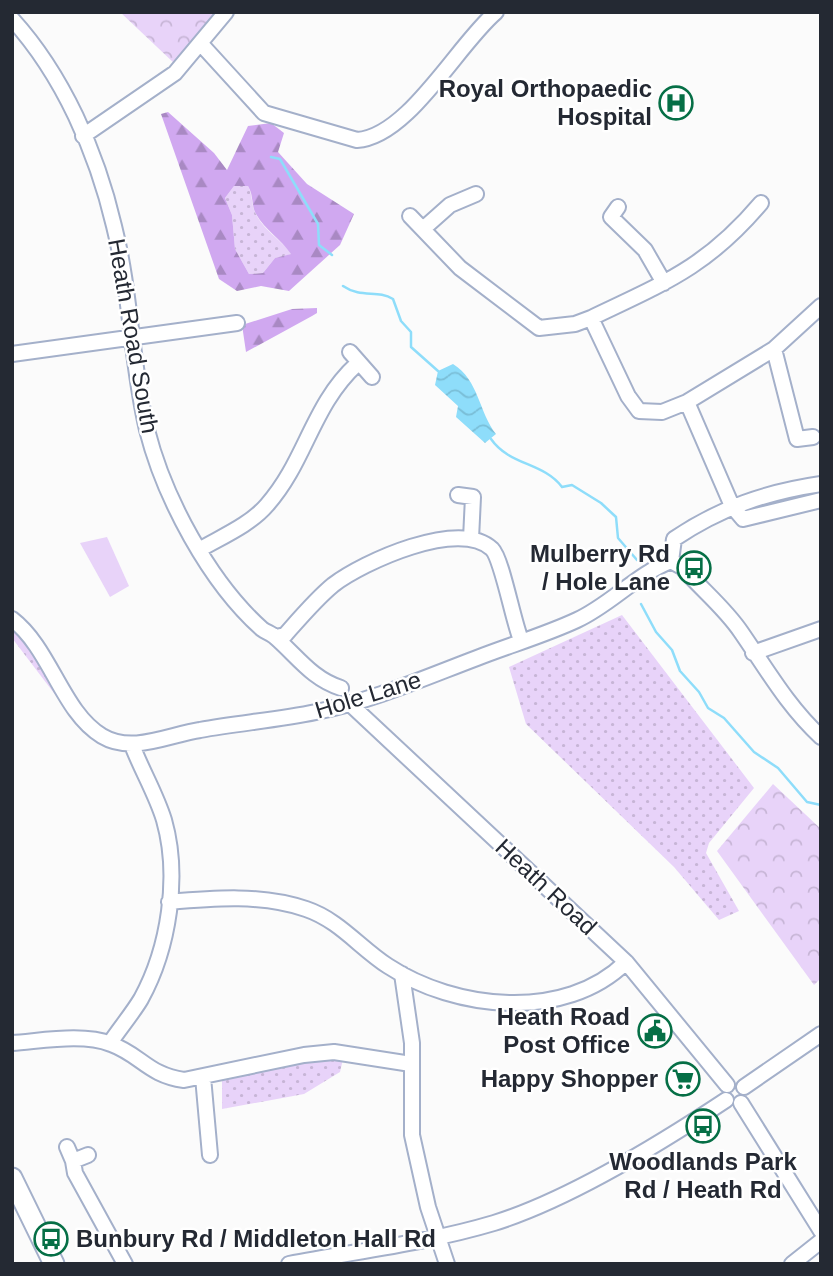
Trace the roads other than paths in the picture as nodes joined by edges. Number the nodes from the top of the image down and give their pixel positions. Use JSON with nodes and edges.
{"nodes":[{"id":1,"x":226,"y":12,"type":"edge"},
{"id":2,"x":496,"y":12,"type":"edge"},
{"id":3,"x":12,"y":19,"type":"edge"},
{"id":4,"x":201,"y":44,"type":"junction"},
{"id":5,"x":83,"y":136,"type":"junction"},
{"id":6,"x":476,"y":194,"type":"dead end"},
{"id":7,"x":761,"y":204,"type":"dead end"},
{"id":8,"x":410,"y":216,"type":"dead end"},
{"id":9,"x":610,"y":216,"type":"dead end"},
{"id":10,"x":423,"y":229,"type":"junction"},
{"id":11,"x":664,"y":283,"type":"junction"},
{"id":12,"x":821,"y":306,"type":"edge"},
{"id":13,"x":591,"y":318,"type":"junction"},
{"id":14,"x":237,"y":323,"type":"dead end"},
{"id":15,"x":130,"y":339,"type":"junction"},
{"id":16,"x":774,"y":349,"type":"junction"},
{"id":17,"x":12,"y":354,"type":"edge"},
{"id":18,"x":372,"y":377,"type":"dead end"},
{"id":19,"x":687,"y":402,"type":"junction"},
{"id":20,"x":813,"y":437,"type":"dead end"},
{"id":21,"x":821,"y":484,"type":"edge"},
{"id":22,"x":458,"y":495,"type":"dead end"},
{"id":23,"x":821,"y":500,"type":"edge"},
{"id":24,"x":732,"y":506,"type":"junction"},
{"id":25,"x":471,"y":539,"type":"junction"},
{"id":26,"x":199,"y":550,"type":"junction"},
{"id":27,"x":671,"y":562,"type":"junction"},
{"id":28,"x":12,"y":619,"type":"edge"},
{"id":29,"x":821,"y":629,"type":"edge"},
{"id":30,"x":276,"y":638,"type":"junction"},
{"id":31,"x":521,"y":640,"type":"junction"},
{"id":32,"x":753,"y":653,"type":"junction"},
{"id":33,"x":341,"y":688,"type":"dead end"},
{"id":34,"x":349,"y":703,"type":"junction"},
{"id":35,"x":821,"y":737,"type":"edge"},
{"id":36,"x":132,"y":745,"type":"junction"},
{"id":37,"x":169,"y":902,"type":"junction"},
{"id":38,"x":626,"y":962,"type":"junction"},
{"id":39,"x":402,"y":974,"type":"junction"},
{"id":40,"x":821,"y":1034,"type":"edge"},
{"id":41,"x":12,"y":1043,"type":"edge"},
{"id":42,"x":110,"y":1043,"type":"junction"},
{"id":43,"x":411,"y":1064,"type":"junction"},
{"id":44,"x":203,"y":1077,"type":"junction"},
{"id":45,"x":727,"y":1085,"type":"junction"},
{"id":46,"x":744,"y":1087,"type":"junction"},
{"id":47,"x":726,"y":1100,"type":"junction"},
{"id":48,"x":741,"y":1102,"type":"junction"},
{"id":49,"x":67,"y":1147,"type":"dead end"},
{"id":50,"x":88,"y":1155,"type":"dead end"},
{"id":51,"x":210,"y":1155,"type":"dead end"},
{"id":52,"x":73,"y":1161,"type":"junction"},
{"id":53,"x":12,"y":1178,"type":"edge"},
{"id":54,"x":821,"y":1231,"type":"edge"},
{"id":55,"x":437,"y":1238,"type":"junction"},
{"id":56,"x":821,"y":1241,"type":"edge"},
{"id":57,"x":54,"y":1264,"type":"edge"},
{"id":58,"x":125,"y":1264,"type":"edge"},
{"id":59,"x":289,"y":1264,"type":"edge"},
{"id":60,"x":447,"y":1264,"type":"edge"},
{"id":61,"x":792,"y":1264,"type":"edge"}],
"edges":[{"from":1,"to":4,"type":"street"},
{"from":2,"to":4,"type":"street"},
{"from":3,"to":5,"type":"street","name":"Heath Road South"},
{"from":4,"to":5,"type":"street"},
{"from":5,"to":15,"type":"street","name":"Heath Road South"},
{"from":6,"to":10,"type":"street"},
{"from":7,"to":11,"type":"street"},
{"from":8,"to":10,"type":"street"},
{"from":9,"to":11,"type":"street"},
{"from":10,"to":13,"type":"street"},
{"from":11,"to":13,"type":"street"},
{"from":12,"to":16,"type":"street"},
{"from":13,"to":19,"type":"street"},
{"from":14,"to":15,"type":"street"},
{"from":15,"to":17,"type":"street"},
{"from":15,"to":26,"type":"street","name":"Heath Road South"},
{"from":16,"to":19,"type":"street"},
{"from":16,"to":20,"type":"street"},
{"from":18,"to":26,"type":"street"},
{"from":19,"to":24,"type":"street"},
{"from":21,"to":24,"type":"street"},
{"from":22,"to":25,"type":"street"},
{"from":23,"to":24,"type":"street"},
{"from":24,"to":27,"type":"street"},
{"from":25,"to":30,"type":"street"},
{"from":25,"to":31,"type":"street"},
{"from":26,"to":30,"type":"street","name":"Heath Road South"},
{"from":27,"to":31,"type":"street","name":"Hole Lane"},
{"from":27,"to":32,"type":"street"},
{"from":28,"to":36,"type":"street"},
{"from":29,"to":32,"type":"street"},
{"from":30,"to":33,"type":"street","name":"Heath Road South"},
{"from":31,"to":34,"type":"street","name":"Hole Lane"},
{"from":32,"to":35,"type":"street"},
{"from":34,"to":36,"type":"street","name":"Hole Lane"},
{"from":34,"to":38,"type":"street","name":"Heath Road"},
{"from":36,"to":37,"type":"street"},
{"from":37,"to":39,"type":"street"},
{"from":37,"to":42,"type":"street"},
{"from":38,"to":39,"type":"street"},
{"from":38,"to":45,"type":"street","name":"Heath Road"},
{"from":39,"to":43,"type":"street"},
{"from":40,"to":46,"type":"street"},
{"from":41,"to":42,"type":"street"},
{"from":42,"to":44,"type":"street"},
{"from":43,"to":44,"type":"street"},
{"from":43,"to":55,"type":"street"},
{"from":44,"to":51,"type":"street"},
{"from":45,"to":46,"type":"street"},
{"from":45,"to":47,"type":"street"},
{"from":46,"to":48,"type":"street"},
{"from":47,"to":48,"type":"street"},
{"from":47,"to":55,"type":"street"},
{"from":48,"to":54,"type":"street"},
{"from":49,"to":52,"type":"street"},
{"from":50,"to":52,"type":"street"},
{"from":52,"to":58,"type":"street"},
{"from":53,"to":57,"type":"main road"},
{"from":55,"to":59,"type":"street"},
{"from":55,"to":60,"type":"street"},
{"from":56,"to":61,"type":"street"}]}
